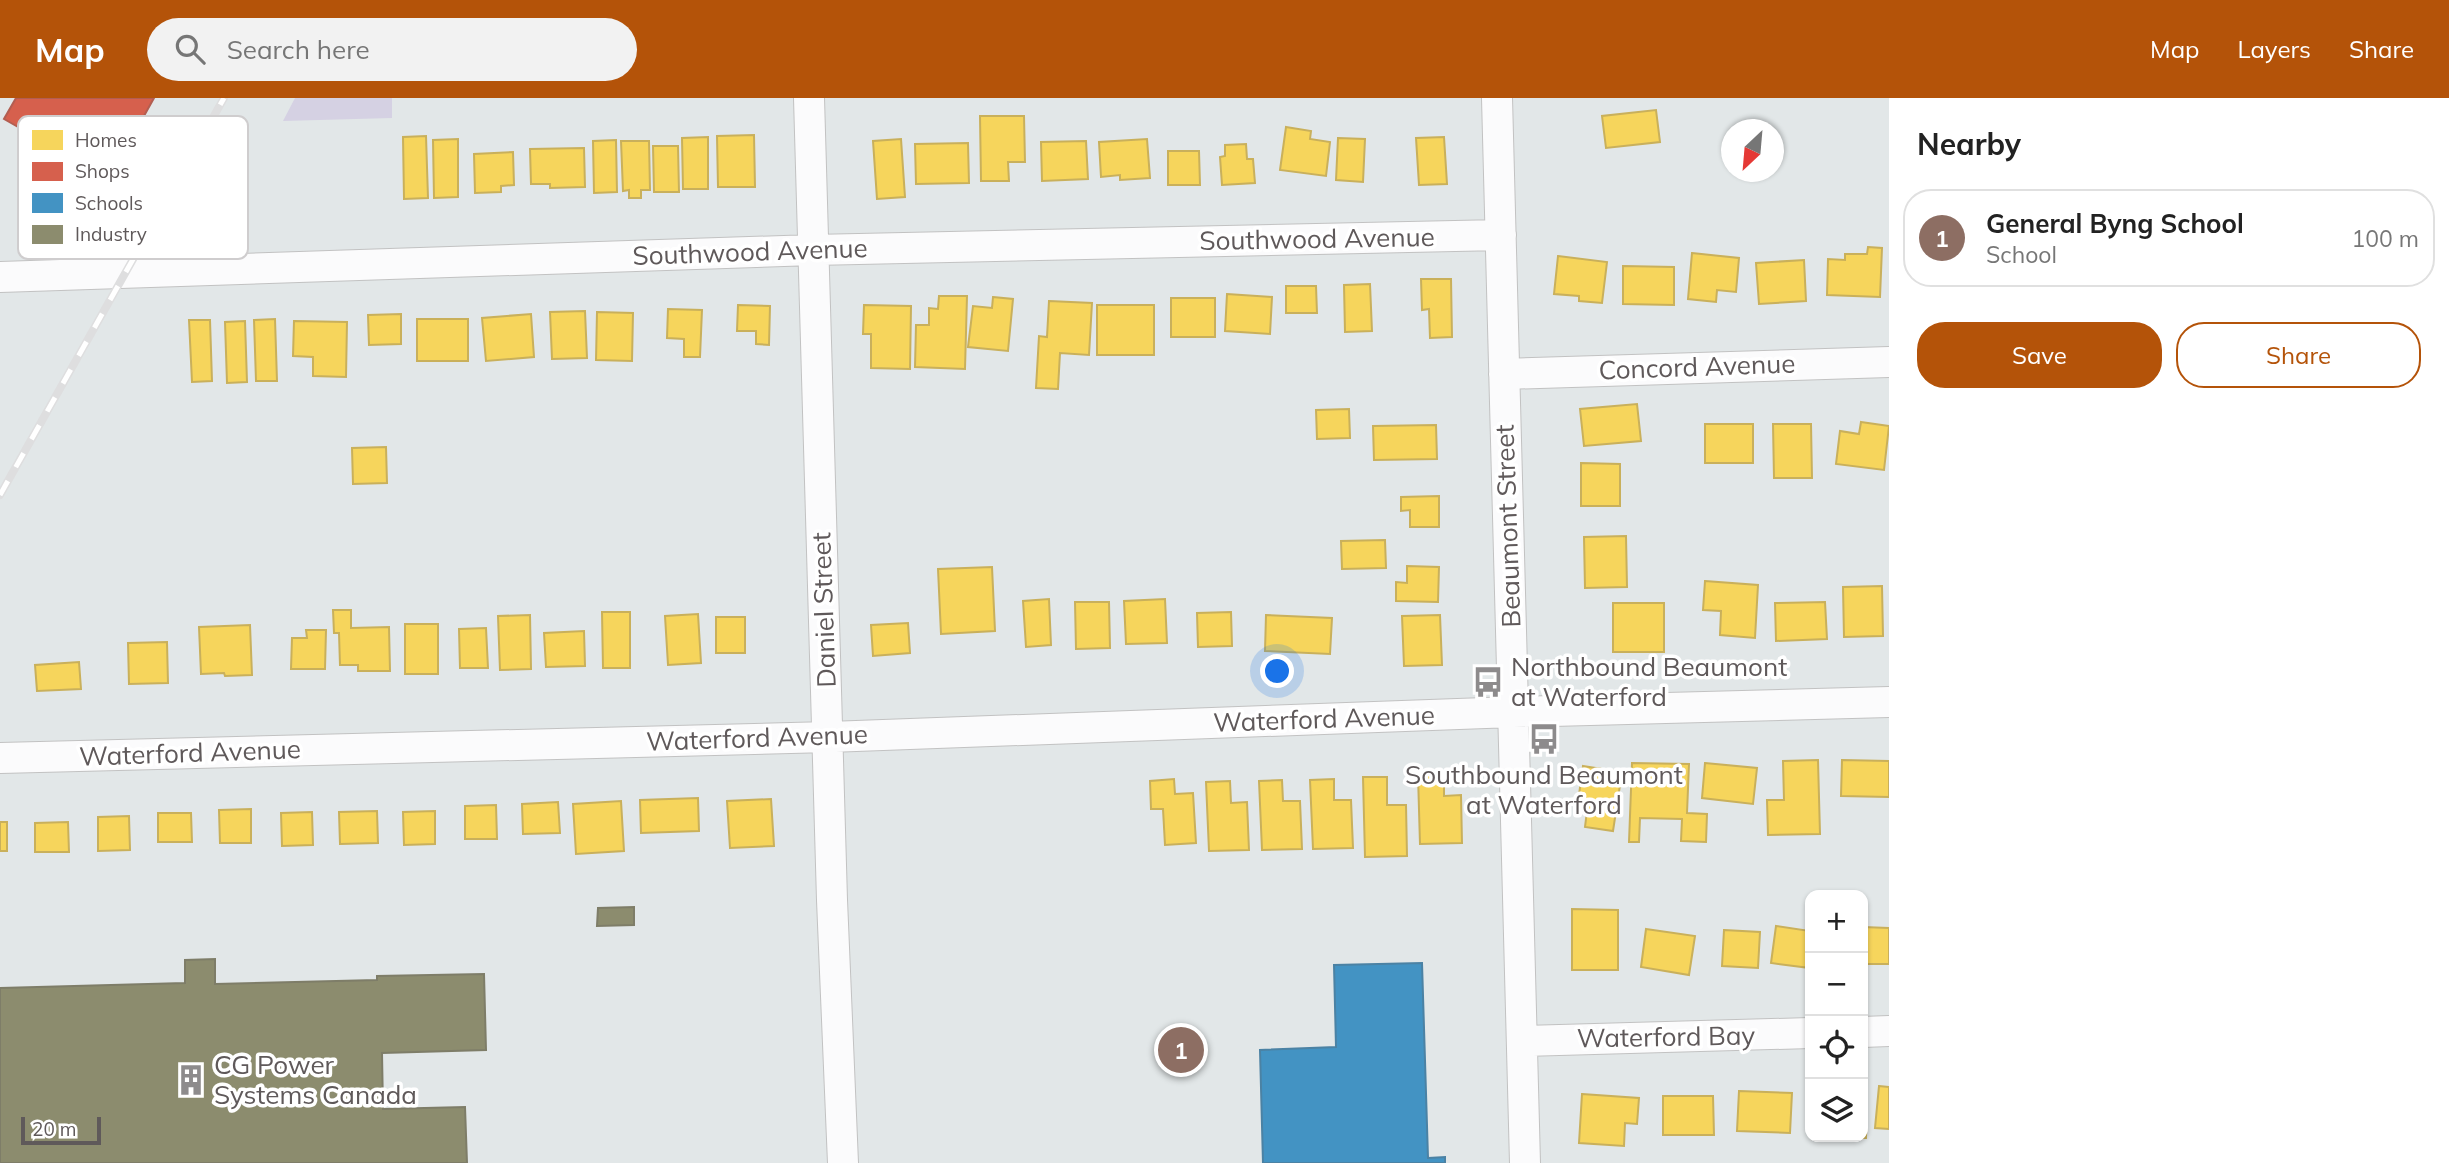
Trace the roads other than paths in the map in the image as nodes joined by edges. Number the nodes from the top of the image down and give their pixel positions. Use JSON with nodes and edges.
{"nodes":[{"id":1,"x":809,"y":98,"type":"edge"},
{"id":2,"x":1497,"y":98,"type":"edge"},
{"id":3,"x":1501,"y":235,"type":"junction"},
{"id":4,"x":813,"y":250,"type":"junction"},
{"id":5,"x":0,"y":277,"type":"edge"},
{"id":6,"x":1889,"y":362,"type":"edge"},
{"id":7,"x":1504,"y":374,"type":"junction"},
{"id":8,"x":1889,"y":702,"type":"edge"},
{"id":9,"x":1513,"y":712,"type":"junction"},
{"id":10,"x":828,"y":737,"type":"junction"},
{"id":11,"x":0,"y":758,"type":"edge"},
{"id":12,"x":1889,"y":1031,"type":"edge"},
{"id":13,"x":1868,"y":1032,"type":"edge"},
{"id":14,"x":1805,"y":1033,"type":"edge"},
{"id":15,"x":1522,"y":1041,"type":"junction"},
{"id":16,"x":843,"y":1163,"type":"edge"},
{"id":17,"x":1525,"y":1163,"type":"edge"}],
"edges":[{"from":1,"to":4,"type":"street","name":"Daniel Street"},
{"from":2,"to":3,"type":"street","name":"Beaumont Street"},
{"from":3,"to":4,"type":"street","name":"Southwood Avenue"},
{"from":3,"to":7,"type":"street","name":"Beaumont Street"},
{"from":4,"to":5,"type":"street","name":"Southwood Avenue"},
{"from":4,"to":10,"type":"street","name":"Daniel Street"},
{"from":6,"to":7,"type":"street","name":"Concord Avenue"},
{"from":7,"to":9,"type":"street","name":"Beaumont Street"},
{"from":8,"to":9,"type":"street"},
{"from":9,"to":10,"type":"street","name":"Waterford Avenue"},
{"from":9,"to":15,"type":"street","name":"Beaumont Street"},
{"from":10,"to":11,"type":"street","name":"Waterford Avenue"},
{"from":10,"to":16,"type":"street","name":"Daniel Street"},
{"from":12,"to":13,"type":"street"},
{"from":14,"to":15,"type":"street","name":"Waterford Bay"},
{"from":15,"to":17,"type":"street","name":"Beaumont Street"}]}
